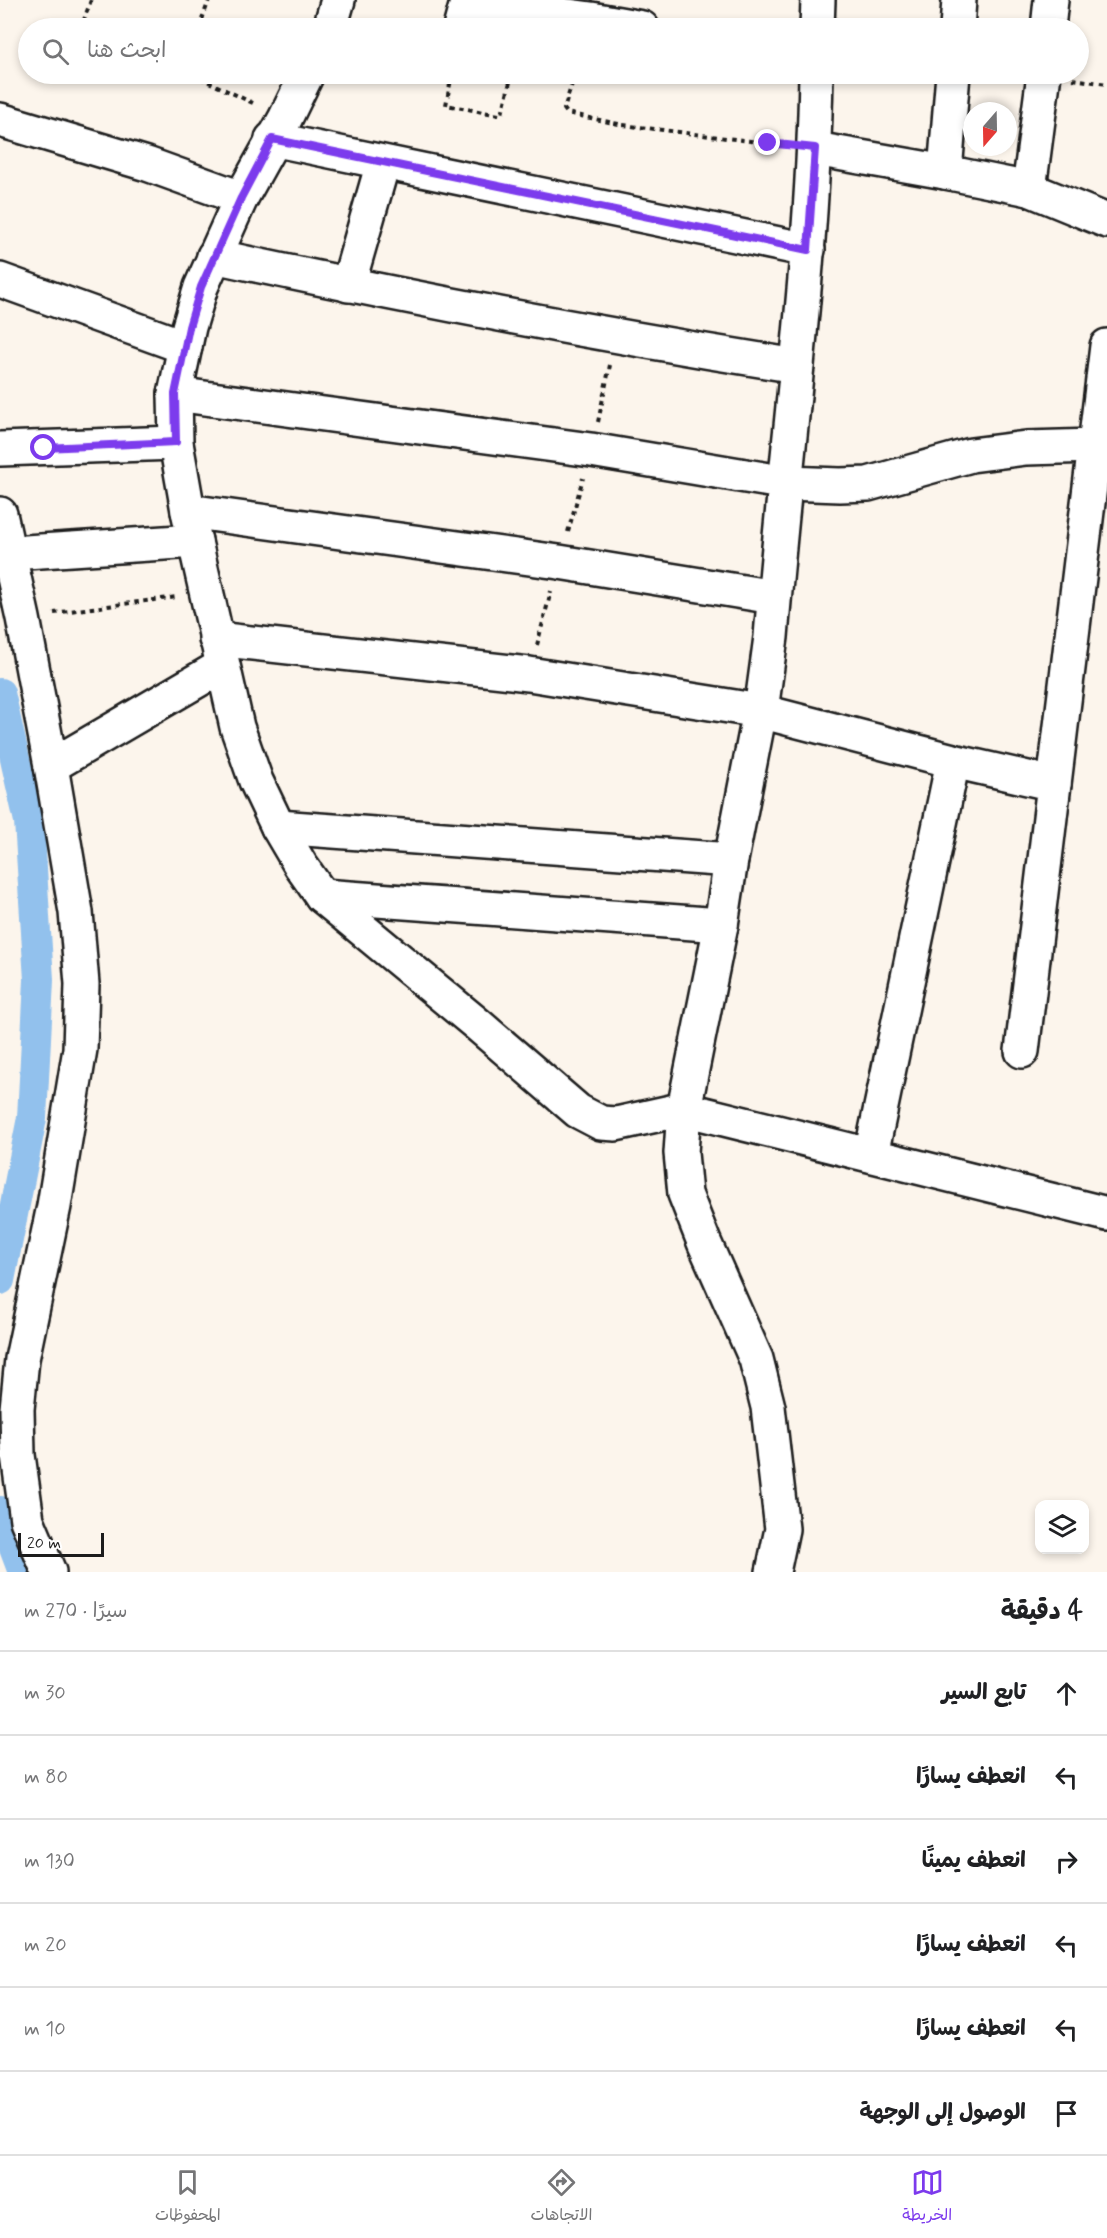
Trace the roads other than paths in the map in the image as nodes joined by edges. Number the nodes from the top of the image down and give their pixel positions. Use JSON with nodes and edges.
{"nodes":[{"id":1,"x":818,"y":0,"type":"edge"},
{"id":2,"x":959,"y":0,"type":"edge"},
{"id":3,"x":1051,"y":0,"type":"edge"},
{"id":4,"x":463,"y":18,"type":"edge"},
{"id":5,"x":591,"y":18,"type":"edge"},
{"id":6,"x":817,"y":18,"type":"edge"},
{"id":7,"x":958,"y":18,"type":"edge"},
{"id":8,"x":1049,"y":18,"type":"edge"},
{"id":9,"x":303,"y":84,"type":"edge"},
{"id":10,"x":816,"y":84,"type":"edge"},
{"id":11,"x":952,"y":84,"type":"edge"},
{"id":12,"x":1043,"y":84,"type":"edge"},
{"id":13,"x":0,"y":120,"type":"edge"},
{"id":14,"x":279,"y":129,"type":"junction"},
{"id":15,"x":815,"y":148,"type":"junction"},
{"id":16,"x":383,"y":163,"type":"junction"},
{"id":17,"x":945,"y":171,"type":"junction"},
{"id":18,"x":1029,"y":189,"type":"junction"},
{"id":19,"x":241,"y":198,"type":"junction"},
{"id":20,"x":1107,"y":221,"type":"edge"},
{"id":21,"x":808,"y":250,"type":"junction"},
{"id":22,"x":214,"y":256,"type":"junction"},
{"id":23,"x":0,"y":280,"type":"edge"},
{"id":24,"x":348,"y":285,"type":"junction"},
{"id":25,"x":1107,"y":346,"type":"edge"},
{"id":26,"x":185,"y":347,"type":"junction"},
{"id":27,"x":797,"y":366,"type":"junction"},
{"id":28,"x":175,"y":394,"type":"junction"},
{"id":29,"x":176,"y":442,"type":"junction"},
{"id":30,"x":1095,"y":446,"type":"junction"},
{"id":31,"x":0,"y":449,"type":"edge"},
{"id":32,"x":787,"y":483,"type":"junction"},
{"id":33,"x":0,"y":514,"type":"edge"},
{"id":34,"x":191,"y":526,"type":"junction"},
{"id":35,"x":10,"y":553,"type":"junction"},
{"id":36,"x":774,"y":597,"type":"junction"},
{"id":37,"x":219,"y":652,"type":"junction"},
{"id":38,"x":760,"y":711,"type":"junction"},
{"id":39,"x":953,"y":761,"type":"junction"},
{"id":40,"x":51,"y":766,"type":"junction"},
{"id":41,"x":1054,"y":784,"type":"junction"},
{"id":42,"x":278,"y":827,"type":"junction"},
{"id":43,"x":731,"y":860,"type":"junction"},
{"id":44,"x":322,"y":896,"type":"junction"},
{"id":45,"x":721,"y":925,"type":"junction"},
{"id":46,"x":1022,"y":1051,"type":"dead end"},
{"id":47,"x":684,"y":1109,"type":"junction"},
{"id":48,"x":871,"y":1155,"type":"junction"},
{"id":49,"x":1107,"y":1214,"type":"edge"},
{"id":50,"x":49,"y":1572,"type":"edge"},
{"id":51,"x":773,"y":1572,"type":"edge"}],
"edges":[{"from":1,"to":6,"type":"street"},
{"from":2,"to":7,"type":"street"},
{"from":3,"to":8,"type":"street"},
{"from":4,"to":5,"type":"street"},
{"from":9,"to":14,"type":"street"},
{"from":10,"to":15,"type":"street"},
{"from":11,"to":17,"type":"street"},
{"from":12,"to":18,"type":"street"},
{"from":13,"to":19,"type":"street"},
{"from":14,"to":16,"type":"street"},
{"from":14,"to":19,"type":"street"},
{"from":15,"to":17,"type":"street"},
{"from":15,"to":21,"type":"street"},
{"from":16,"to":21,"type":"street"},
{"from":16,"to":24,"type":"street"},
{"from":17,"to":18,"type":"street"},
{"from":18,"to":20,"type":"street"},
{"from":19,"to":22,"type":"street"},
{"from":21,"to":27,"type":"street"},
{"from":22,"to":24,"type":"street"},
{"from":22,"to":26,"type":"street"},
{"from":23,"to":26,"type":"street"},
{"from":24,"to":27,"type":"street"},
{"from":25,"to":30,"type":"street"},
{"from":26,"to":28,"type":"street"},
{"from":27,"to":32,"type":"street"},
{"from":28,"to":29,"type":"street"},
{"from":28,"to":32,"type":"street"},
{"from":29,"to":31,"type":"street"},
{"from":29,"to":34,"type":"street"},
{"from":30,"to":32,"type":"street"},
{"from":30,"to":41,"type":"street"},
{"from":32,"to":36,"type":"street"},
{"from":33,"to":35,"type":"street"},
{"from":34,"to":35,"type":"street"},
{"from":34,"to":36,"type":"street"},
{"from":34,"to":37,"type":"street"},
{"from":35,"to":40,"type":"street"},
{"from":36,"to":38,"type":"street"},
{"from":37,"to":38,"type":"street"},
{"from":37,"to":40,"type":"street"},
{"from":37,"to":42,"type":"street"},
{"from":38,"to":39,"type":"street"},
{"from":38,"to":43,"type":"street"},
{"from":39,"to":41,"type":"street"},
{"from":39,"to":48,"type":"street"},
{"from":40,"to":50,"type":"street"},
{"from":41,"to":46,"type":"street"},
{"from":42,"to":43,"type":"street"},
{"from":42,"to":44,"type":"street"},
{"from":43,"to":45,"type":"street"},
{"from":44,"to":45,"type":"street"},
{"from":44,"to":47,"type":"street"},
{"from":45,"to":47,"type":"street"},
{"from":47,"to":48,"type":"street"},
{"from":47,"to":51,"type":"street"},
{"from":48,"to":49,"type":"street"}]}
